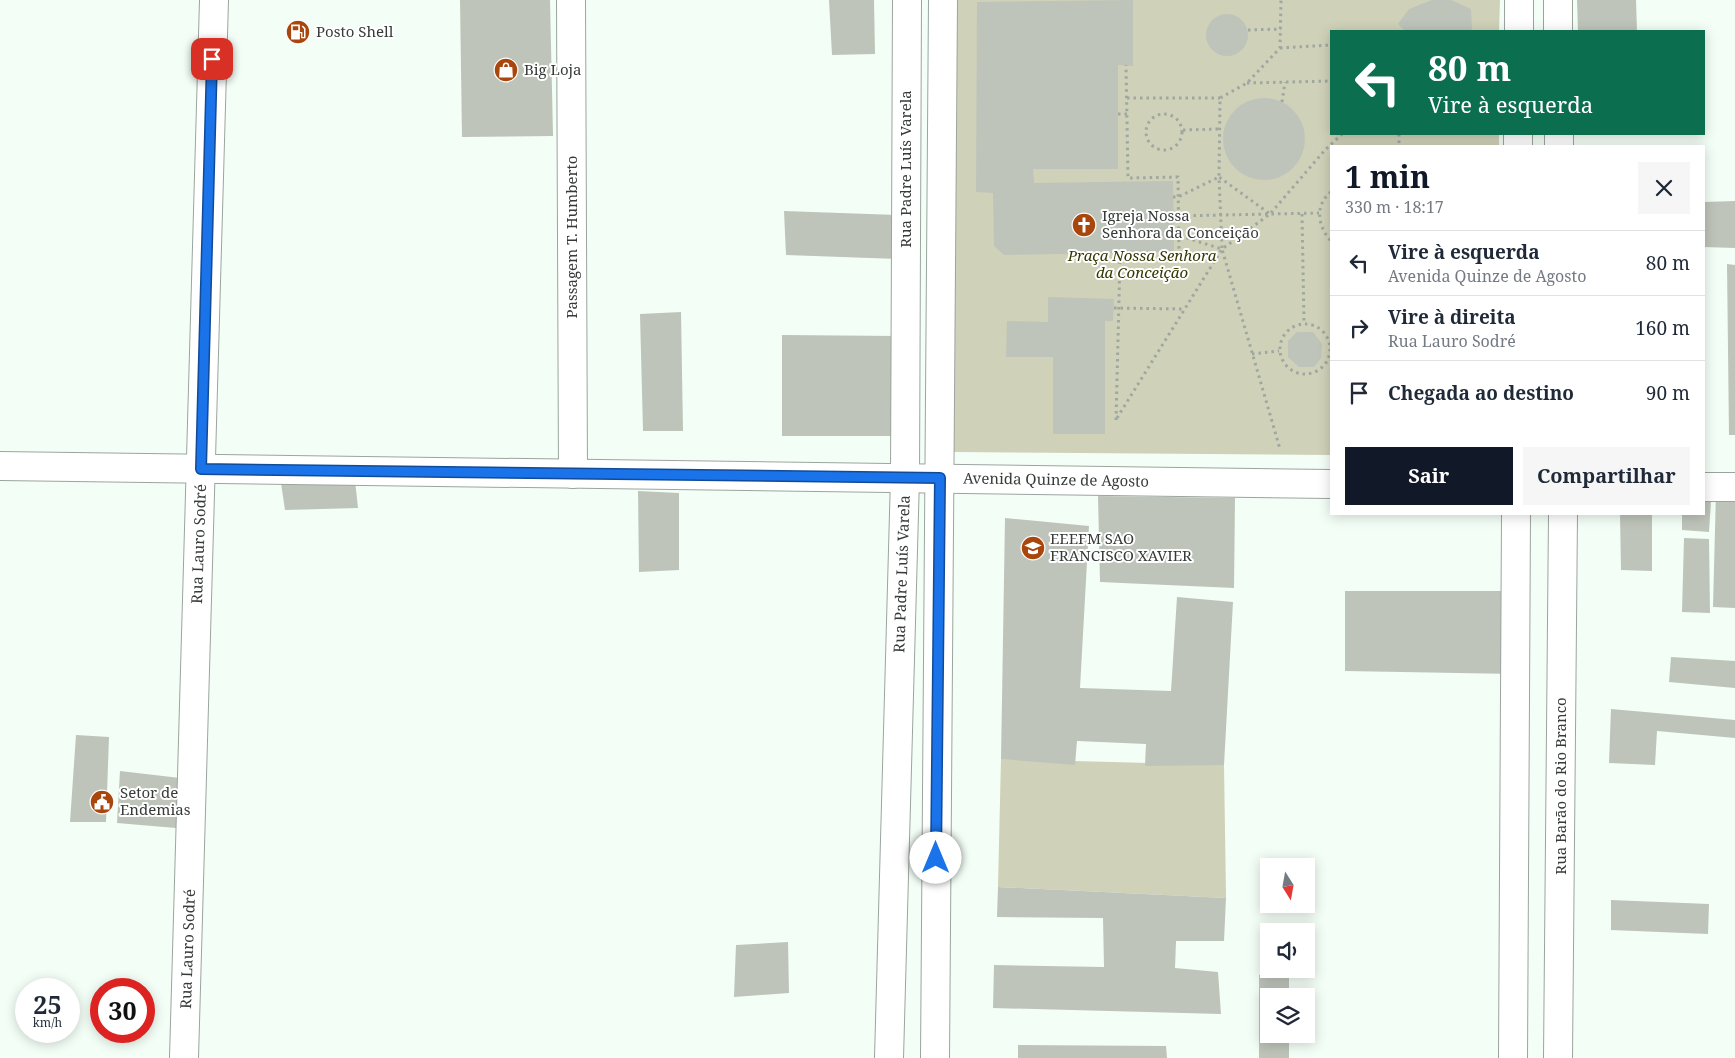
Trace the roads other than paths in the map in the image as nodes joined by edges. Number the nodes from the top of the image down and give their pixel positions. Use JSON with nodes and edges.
{"nodes":[{"id":1,"x":214,"y":0,"type":"edge"},
{"id":2,"x":571,"y":0,"type":"edge"},
{"id":3,"x":907,"y":0,"type":"edge"},
{"id":4,"x":943,"y":0,"type":"edge"},
{"id":5,"x":1519,"y":0,"type":"edge"},
{"id":6,"x":1558,"y":0,"type":"edge"},
{"id":7,"x":1519,"y":30,"type":"edge"},
{"id":8,"x":1558,"y":30,"type":"edge"},
{"id":9,"x":0,"y":466,"type":"edge"},
{"id":10,"x":201,"y":469,"type":"junction"},
{"id":11,"x":573,"y":474,"type":"junction"},
{"id":12,"x":905,"y":477,"type":"junction"},
{"id":13,"x":940,"y":478,"type":"junction"},
{"id":14,"x":1330,"y":484,"type":"edge"},
{"id":15,"x":1705,"y":487,"type":"edge"},
{"id":16,"x":1735,"y":487,"type":"edge"},
{"id":17,"x":1516,"y":515,"type":"edge"},
{"id":18,"x":1563,"y":515,"type":"edge"},
{"id":19,"x":184,"y":1058,"type":"edge"},
{"id":20,"x":889,"y":1058,"type":"edge"},
{"id":21,"x":935,"y":1058,"type":"edge"},
{"id":22,"x":1513,"y":1058,"type":"edge"},
{"id":23,"x":1558,"y":1058,"type":"edge"}],
"edges":[{"from":1,"to":10,"type":"street","name":"Rua Lauro Sodré"},
{"from":2,"to":11,"type":"street","name":"Passagem T. Humberto"},
{"from":3,"to":12,"type":"street","name":"Rua Padre Luís Varela"},
{"from":4,"to":13,"type":"street"},
{"from":5,"to":7,"type":"street"},
{"from":6,"to":8,"type":"street"},
{"from":9,"to":10,"type":"street","name":"Avenida Quinze de Agosto"},
{"from":10,"to":11,"type":"street","name":"Avenida Quinze de Agosto"},
{"from":10,"to":19,"type":"street","name":"Rua Lauro Sodré"},
{"from":11,"to":12,"type":"street","name":"Avenida Quinze de Agosto"},
{"from":12,"to":13,"type":"street","name":"Avenida Quinze de Agosto"},
{"from":12,"to":20,"type":"street","name":"Rua Padre Luís Varela"},
{"from":13,"to":14,"type":"street","name":"Avenida Quinze de Agosto"},
{"from":13,"to":21,"type":"street"},
{"from":15,"to":16,"type":"street"},
{"from":17,"to":22,"type":"street"},
{"from":18,"to":23,"type":"street","name":"Rua Barão do Rio Branco"}]}
